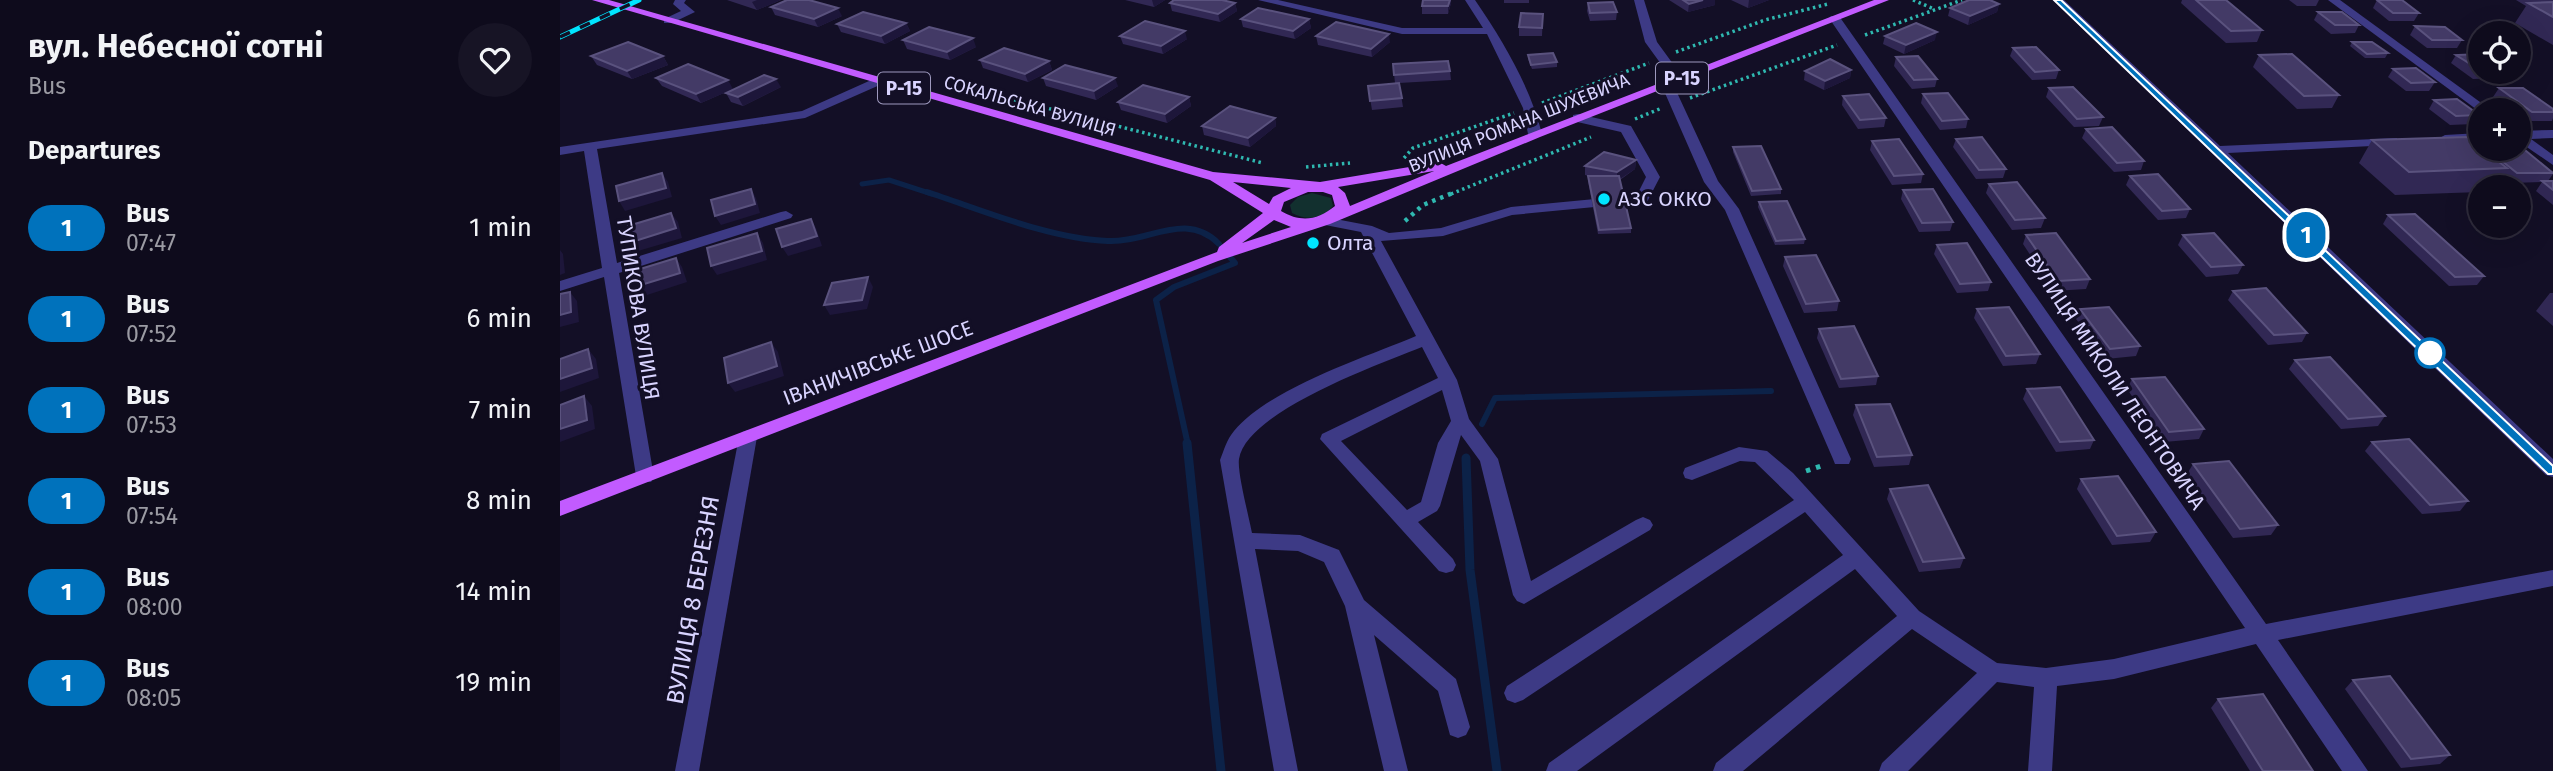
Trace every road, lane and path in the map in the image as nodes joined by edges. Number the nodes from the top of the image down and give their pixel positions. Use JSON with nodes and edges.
{"nodes":[{"id":1,"x":597,"y":0,"type":"edge"},
{"id":2,"x":681,"y":0,"type":"edge"},
{"id":3,"x":1264,"y":0,"type":"edge"},
{"id":4,"x":1470,"y":0,"type":"edge"},
{"id":5,"x":1639,"y":0,"type":"edge"},
{"id":6,"x":1884,"y":0,"type":"edge"},
{"id":7,"x":1913,"y":0,"type":"edge"},
{"id":8,"x":2058,"y":0,"type":"edge"},
{"id":9,"x":2333,"y":0,"type":"edge"},
{"id":10,"x":1834,"y":10,"type":"junction"},
{"id":11,"x":1934,"y":10,"type":"dead end"},
{"id":12,"x":668,"y":21,"type":"junction"},
{"id":13,"x":1491,"y":31,"type":"junction"},
{"id":14,"x":1661,"y":58,"type":"junction"},
{"id":15,"x":878,"y":80,"type":"junction"},
{"id":16,"x":1673,"y":82,"type":"junction"},
{"id":17,"x":949,"y":83,"type":"dead end"},
{"id":18,"x":2468,"y":98,"type":"edge"},
{"id":19,"x":1529,"y":108,"type":"junction"},
{"id":20,"x":1578,"y":118,"type":"junction"},
{"id":21,"x":1535,"y":134,"type":"junction"},
{"id":22,"x":2553,"y":134,"type":"edge"},
{"id":23,"x":2531,"y":135,"type":"edge"},
{"id":24,"x":2468,"y":138,"type":"edge"},
{"id":25,"x":2531,"y":144,"type":"edge"},
{"id":26,"x":590,"y":145,"type":"junction"},
{"id":27,"x":2217,"y":150,"type":"junction"},
{"id":28,"x":560,"y":151,"type":"edge"},
{"id":29,"x":1480,"y":156,"type":"junction"},
{"id":30,"x":1403,"y":158,"type":"dead end"},
{"id":31,"x":2553,"y":161,"type":"edge"},
{"id":32,"x":1362,"y":162,"type":"dead end"},
{"id":33,"x":1265,"y":164,"type":"dead end"},
{"id":34,"x":1297,"y":167,"type":"dead end"},
{"id":35,"x":1212,"y":176,"type":"junction"},
{"id":36,"x":1320,"y":186,"type":"junction"},
{"id":37,"x":1273,"y":213,"type":"junction"},
{"id":38,"x":786,"y":215,"type":"dead end"},
{"id":39,"x":1325,"y":221,"type":"junction"},
{"id":40,"x":1367,"y":229,"type":"junction"},
{"id":41,"x":1213,"y":258,"type":"junction"},
{"id":42,"x":611,"y":270,"type":"junction"},
{"id":43,"x":560,"y":286,"type":"edge"},
{"id":44,"x":1427,"y":338,"type":"junction"},
{"id":45,"x":1448,"y":380,"type":"junction"},
{"id":46,"x":1460,"y":421,"type":"junction"},
{"id":47,"x":748,"y":437,"type":"junction"},
{"id":48,"x":1842,"y":459,"type":"joint"},
{"id":49,"x":2553,"y":470,"type":"edge"},
{"id":50,"x":1692,"y":474,"type":"dead end"},
{"id":51,"x":645,"y":477,"type":"junction"},
{"id":52,"x":1786,"y":478,"type":"junction"},
{"id":53,"x":1805,"y":502,"type":"junction"},
{"id":54,"x":560,"y":509,"type":"edge"},
{"id":55,"x":1406,"y":520,"type":"junction"},
{"id":56,"x":1643,"y":525,"type":"dead end"},
{"id":57,"x":1244,"y":540,"type":"junction"},
{"id":58,"x":1856,"y":557,"type":"junction"},
{"id":59,"x":1446,"y":565,"type":"dead end"},
{"id":60,"x":2553,"y":578,"type":"edge"},
{"id":61,"x":1356,"y":606,"type":"junction"},
{"id":62,"x":1911,"y":617,"type":"junction"},
{"id":63,"x":2260,"y":634,"type":"junction"},
{"id":64,"x":1993,"y":672,"type":"junction"},
{"id":65,"x":2046,"y":677,"type":"junction"},
{"id":66,"x":1515,"y":692,"type":"dead end"},
{"id":67,"x":1458,"y":727,"type":"dead end"},
{"id":68,"x":687,"y":771,"type":"edge"},
{"id":69,"x":1286,"y":771,"type":"edge"},
{"id":70,"x":1396,"y":771,"type":"edge"},
{"id":71,"x":1558,"y":771,"type":"edge"},
{"id":72,"x":1725,"y":771,"type":"edge"},
{"id":73,"x":1891,"y":771,"type":"edge"},
{"id":74,"x":2040,"y":771,"type":"edge"},
{"id":75,"x":2356,"y":771,"type":"edge"}],
"edges":[{"from":1,"to":12,"type":"main road","name":"СОКАЛЬСЬКА ВУЛИЦЯ","number":"Р-15"},
{"from":2,"to":12,"type":"street"},
{"from":3,"to":13,"type":"street"},
{"from":4,"to":13,"type":"street"},
{"from":5,"to":14,"type":"street"},
{"from":6,"to":10,"type":"main road","name":"ВУЛИЦЯ РОМАНА ШУХЕВИЧА","number":"Р-15"},
{"from":7,"to":11,"type":"path"},
{"from":8,"to":27,"type":"street"},
{"from":9,"to":18,"type":"street"},
{"from":10,"to":14,"type":"path"},
{"from":10,"to":16,"type":"main road","name":"ВУЛИЦЯ РОМАНА ШУХЕВИЧА","number":"Р-15"},
{"from":10,"to":63,"type":"street","name":"ВУЛИЦЯ МИКОЛИ ЛЕОНТОВИЧА"},
{"from":12,"to":15,"type":"main road","name":"СОКАЛЬСЬКА ВУЛИЦЯ","number":"Р-15"},
{"from":13,"to":19,"type":"street"},
{"from":14,"to":16,"type":"street"},
{"from":14,"to":19,"type":"path"},
{"from":15,"to":26,"type":"street"},
{"from":15,"to":35,"type":"main road","name":"СОКАЛЬСЬКА ВУЛИЦЯ","number":"Р-15"},
{"from":16,"to":20,"type":"main road","name":"ВУЛИЦЯ РОМАНА ШУХЕВИЧА","number":"Р-15"},
{"from":16,"to":48,"type":"street"},
{"from":17,"to":33,"type":"path"},
{"from":19,"to":21,"type":"street"},
{"from":19,"to":30,"type":"path"},
{"from":20,"to":21,"type":"main road","name":"ВУЛИЦЯ РОМАНА ШУХЕВИЧА","number":"Р-15"},
{"from":20,"to":40,"type":"street"},
{"from":21,"to":29,"type":"main road","name":"ВУЛИЦЯ РОМАНА ШУХЕВИЧА","number":"Р-15"},
{"from":22,"to":23,"type":"street"},
{"from":24,"to":27,"type":"street"},
{"from":25,"to":31,"type":"street"},
{"from":26,"to":28,"type":"street"},
{"from":26,"to":42,"type":"street","name":"ТУПИКОВА ВУЛИЦЯ"},
{"from":27,"to":49,"type":"street"},
{"from":29,"to":36,"type":"main road","number":"Р-15"},
{"from":29,"to":39,"type":"main road","name":"ВУЛИЦЯ РОМАНА ШУХЕВИЧА","number":"Р-15"},
{"from":32,"to":34,"type":"path"},
{"from":35,"to":36,"type":"main road","number":"Р-15"},
{"from":35,"to":37,"type":"main road","number":"Р-15"},
{"from":36,"to":37,"type":"main road","number":"Р-15"},
{"from":36,"to":39,"type":"main road"},
{"from":37,"to":39,"type":"main road","number":"Р-15"},
{"from":37,"to":41,"type":"main road"},
{"from":38,"to":42,"type":"street"},
{"from":39,"to":40,"type":"street"},
{"from":39,"to":41,"type":"main road","name":"ВУЛИЦЯ РОМАНА ШУХЕВИЧА"},
{"from":40,"to":44,"type":"street"},
{"from":41,"to":47,"type":"main road","name":"ІВАНИЧІВСЬКЕ ШОСЕ"},
{"from":42,"to":43,"type":"street"},
{"from":42,"to":51,"type":"street","name":"ТУПИКОВА ВУЛИЦЯ"},
{"from":44,"to":45,"type":"street"},
{"from":44,"to":57,"type":"street"},
{"from":45,"to":46,"type":"street"},
{"from":45,"to":55,"type":"street"},
{"from":46,"to":55,"type":"street"},
{"from":46,"to":56,"type":"street"},
{"from":47,"to":51,"type":"main road","name":"ІВАНИЧІВСЬКЕ ШОСЕ"},
{"from":47,"to":68,"type":"street","name":"ВУЛИЦЯ 8 БЕРЕЗНЯ"},
{"from":48,"to":52,"type":"path"},
{"from":50,"to":52,"type":"street"},
{"from":51,"to":54,"type":"main road","name":"ІВАНИЧІВСЬКЕ ШОСЕ"},
{"from":52,"to":53,"type":"street"},
{"from":53,"to":58,"type":"street"},
{"from":53,"to":66,"type":"street"},
{"from":55,"to":59,"type":"street"},
{"from":57,"to":61,"type":"street"},
{"from":57,"to":69,"type":"street"},
{"from":58,"to":62,"type":"street"},
{"from":58,"to":71,"type":"street"},
{"from":60,"to":63,"type":"street"},
{"from":61,"to":67,"type":"street"},
{"from":61,"to":70,"type":"street"},
{"from":62,"to":64,"type":"street"},
{"from":62,"to":72,"type":"street"},
{"from":63,"to":65,"type":"street"},
{"from":63,"to":75,"type":"street","name":"ВУЛИЦЯ МИКОЛИ ЛЕОНТОВИЧА"},
{"from":64,"to":65,"type":"street"},
{"from":64,"to":73,"type":"street"},
{"from":65,"to":74,"type":"street"}]}
